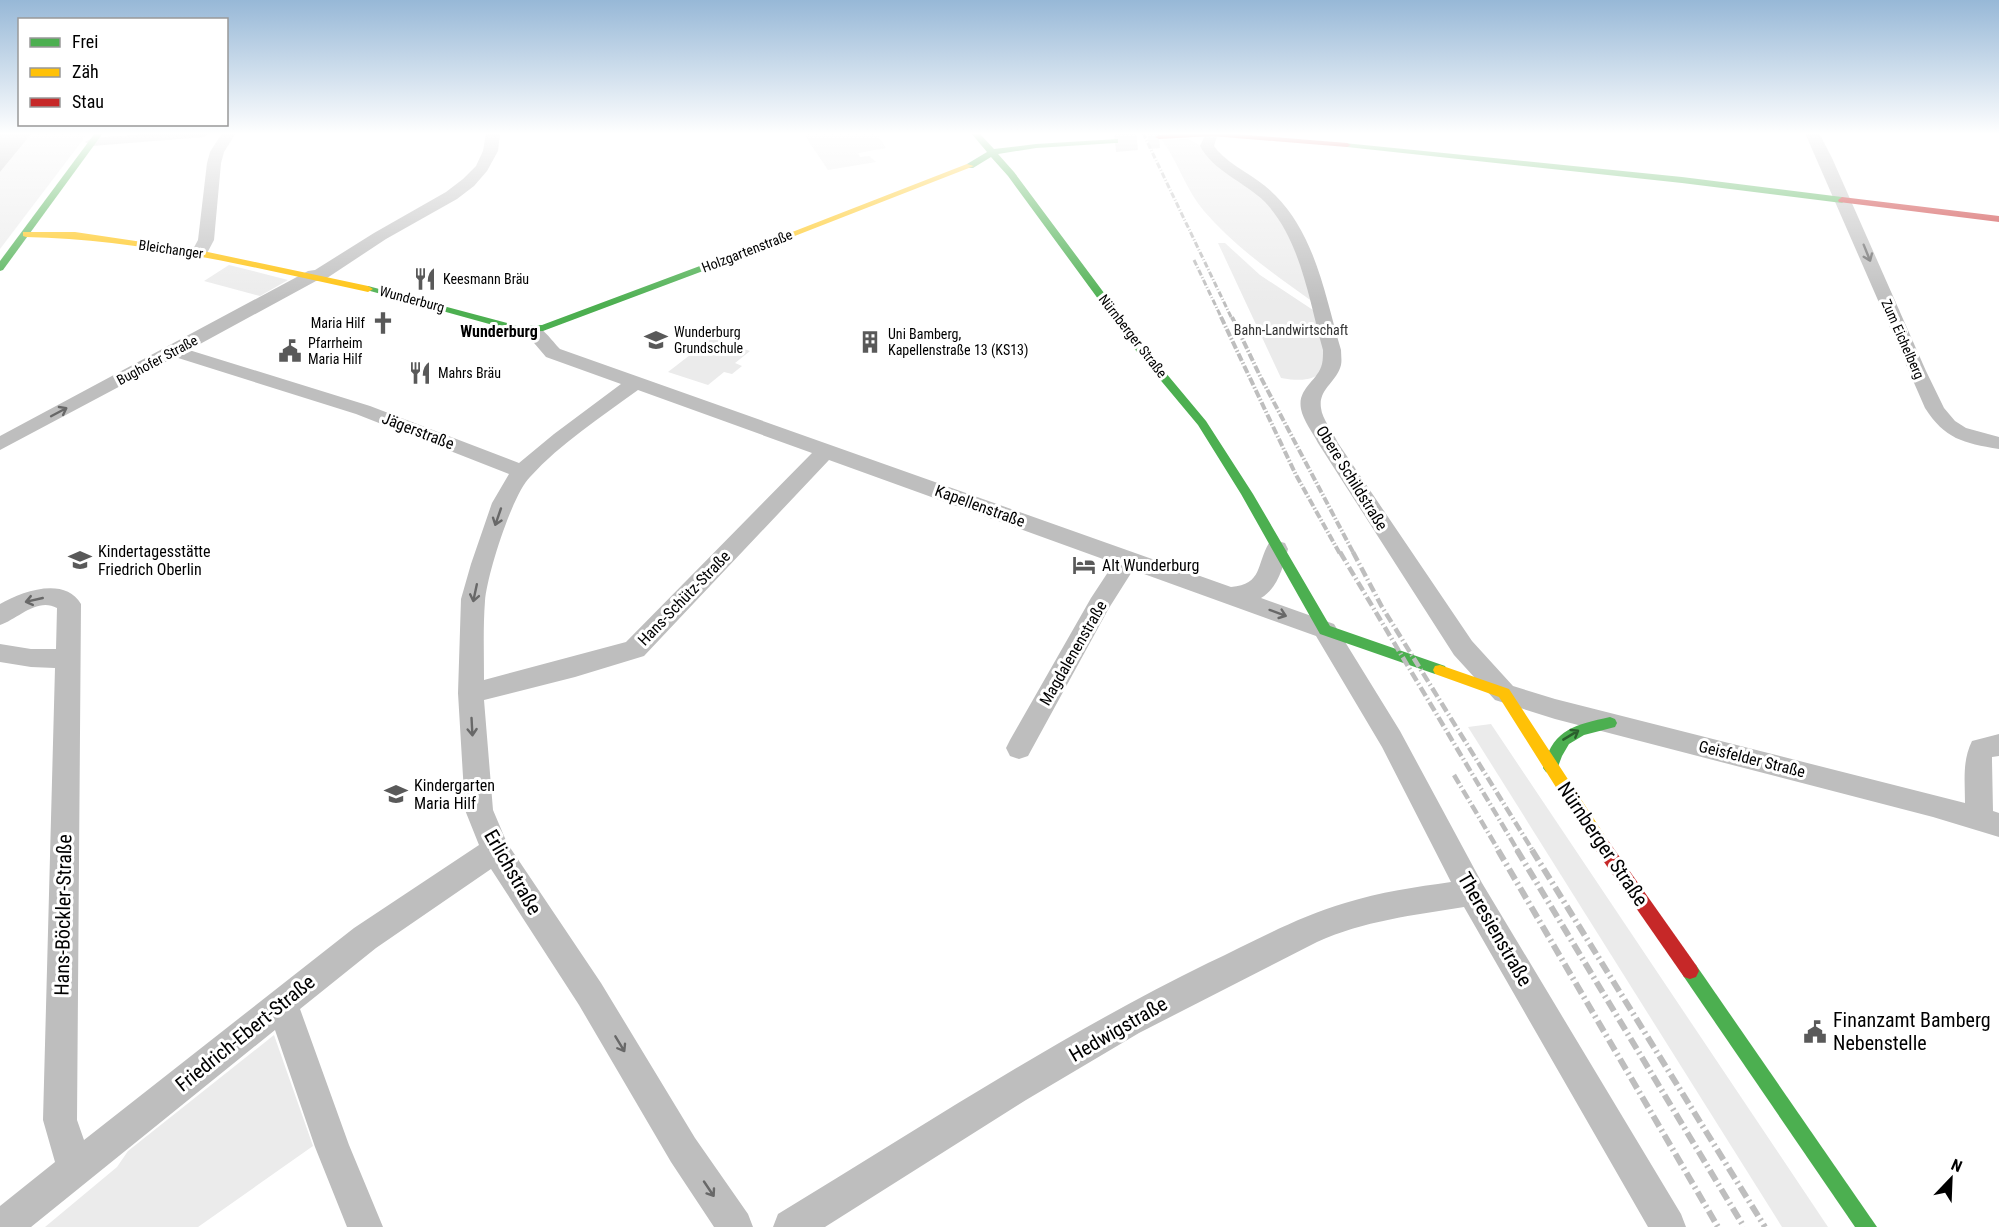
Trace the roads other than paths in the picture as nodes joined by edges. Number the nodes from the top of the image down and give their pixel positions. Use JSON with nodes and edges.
{"nodes":[{"id":1,"x":58,"y":190,"type":"edge"},
{"id":2,"x":211,"y":190,"type":"edge"},
{"id":3,"x":460,"y":190,"type":"edge"},
{"id":4,"x":908,"y":190,"type":"edge"},
{"id":5,"x":1022,"y":190,"type":"edge"},
{"id":6,"x":1260,"y":190,"type":"edge"},
{"id":7,"x":1766,"y":190,"type":"edge"},
{"id":8,"x":1840,"y":190,"type":"edge"},
{"id":9,"x":1844,"y":199,"type":"junction"},
{"id":10,"x":1999,"y":219,"type":"edge"},
{"id":11,"x":26,"y":234,"type":"junction"},
{"id":12,"x":199,"y":253,"type":"junction"},
{"id":13,"x":0,"y":268,"type":"edge"},
{"id":14,"x":316,"y":276,"type":"junction"},
{"id":15,"x":532,"y":330,"type":"junction"},
{"id":16,"x":174,"y":351,"type":"junction"},
{"id":17,"x":636,"y":382,"type":"junction"},
{"id":18,"x":1999,"y":443,"type":"edge"},
{"id":19,"x":0,"y":444,"type":"edge"},
{"id":20,"x":826,"y":451,"type":"junction"},
{"id":21,"x":522,"y":472,"type":"junction"},
{"id":22,"x":1277,"y":549,"type":"junction"},
{"id":23,"x":1128,"y":559,"type":"junction"},
{"id":24,"x":1230,"y":596,"type":"junction"},
{"id":25,"x":0,"y":616,"type":"edge"},
{"id":26,"x":1325,"y":630,"type":"junction"},
{"id":27,"x":0,"y":653,"type":"edge"},
{"id":28,"x":67,"y":659,"type":"junction"},
{"id":29,"x":471,"y":693,"type":"junction"},
{"id":30,"x":1504,"y":693,"type":"junction"},
{"id":31,"x":1610,"y":723,"type":"junction"},
{"id":32,"x":1999,"y":746,"type":"edge"},
{"id":33,"x":1019,"y":748,"type":"dead end"},
{"id":34,"x":1551,"y":768,"type":"junction"},
{"id":35,"x":1989,"y":822,"type":"edge"},
{"id":36,"x":495,"y":850,"type":"junction"},
{"id":37,"x":1472,"y":892,"type":"junction"},
{"id":38,"x":282,"y":1003,"type":"junction"},
{"id":39,"x":75,"y":1169,"type":"junction"},
{"id":40,"x":2,"y":1227,"type":"edge"},
{"id":41,"x":365,"y":1227,"type":"edge"},
{"id":42,"x":735,"y":1227,"type":"edge"},
{"id":43,"x":791,"y":1227,"type":"edge"},
{"id":44,"x":1668,"y":1227,"type":"edge"},
{"id":45,"x":1867,"y":1227,"type":"edge"}],
"edges":[{"from":1,"to":11,"type":"street"},
{"from":2,"to":12,"type":"street"},
{"from":3,"to":14,"type":"street","name":"Bughofer Straße"},
{"from":4,"to":15,"type":"street","name":"Holzgartenstraße"},
{"from":5,"to":22,"type":"street","name":"Nürnberger Straße"},
{"from":6,"to":30,"type":"street","name":"Obere Schildstraße"},
{"from":7,"to":9,"type":"street"},
{"from":8,"to":9,"type":"street","name":"Zum Eichelberg"},
{"from":9,"to":10,"type":"street"},
{"from":9,"to":18,"type":"street","name":"Zum Eichelberg","one_way":true},
{"from":11,"to":12,"type":"street","name":"Bleichanger"},
{"from":11,"to":13,"type":"street"},
{"from":12,"to":14,"type":"street","name":"Bleichanger"},
{"from":14,"to":15,"type":"street","name":"Wunderburg"},
{"from":14,"to":16,"type":"street","name":"Bughofer Straße"},
{"from":15,"to":17,"type":"street"},
{"from":19,"to":16,"type":"street","name":"Bughofer Straße","one_way":true},
{"from":16,"to":21,"type":"street","name":"Jägerstraße"},
{"from":17,"to":20,"type":"street","name":"Kapellenstraße"},
{"from":17,"to":21,"type":"street"},
{"from":20,"to":23,"type":"street","name":"Kapellenstraße"},
{"from":20,"to":29,"type":"street","name":"Hans-Schütz-Straße"},
{"from":21,"to":29,"type":"street","name":"Erlichstraße","one_way":true},
{"from":22,"to":24,"type":"street"},
{"from":22,"to":26,"type":"street","name":"Nürnberger Straße"},
{"from":23,"to":24,"type":"street","name":"Kapellenstraße"},
{"from":23,"to":33,"type":"street","name":"Magdalenenstraße"},
{"from":24,"to":26,"type":"street","name":"Kapellenstraße","one_way":true},
{"from":28,"to":25,"type":"street","name":"Hans-Böckler-Straße","one_way":true},
{"from":26,"to":30,"type":"street"},
{"from":26,"to":37,"type":"street","name":"Theresienstraße"},
{"from":27,"to":28,"type":"street"},
{"from":28,"to":39,"type":"street","name":"Hans-Böckler-Straße"},
{"from":29,"to":36,"type":"street","name":"Erlichstraße","one_way":true},
{"from":30,"to":31,"type":"street","name":"Geisfelder Straße"},
{"from":30,"to":34,"type":"street","name":"Nürnberger Straße"},
{"from":34,"to":31,"type":"street","one_way":true},
{"from":31,"to":35,"type":"street","name":"Geisfelder Straße"},
{"from":32,"to":35,"type":"street"},
{"from":34,"to":45,"type":"street","name":"Nürnberger Straße"},
{"from":36,"to":38,"type":"street","name":"Friedrich-Ebert-Straße"},
{"from":36,"to":42,"type":"street","name":"Erlichstraße","one_way":true},
{"from":37,"to":43,"type":"street","name":"Hedwigstraße"},
{"from":37,"to":44,"type":"street","name":"Theresienstraße"},
{"from":38,"to":39,"type":"street","name":"Friedrich-Ebert-Straße"},
{"from":38,"to":41,"type":"street"},
{"from":39,"to":40,"type":"street","name":"Friedrich-Ebert-Straße"}]}
